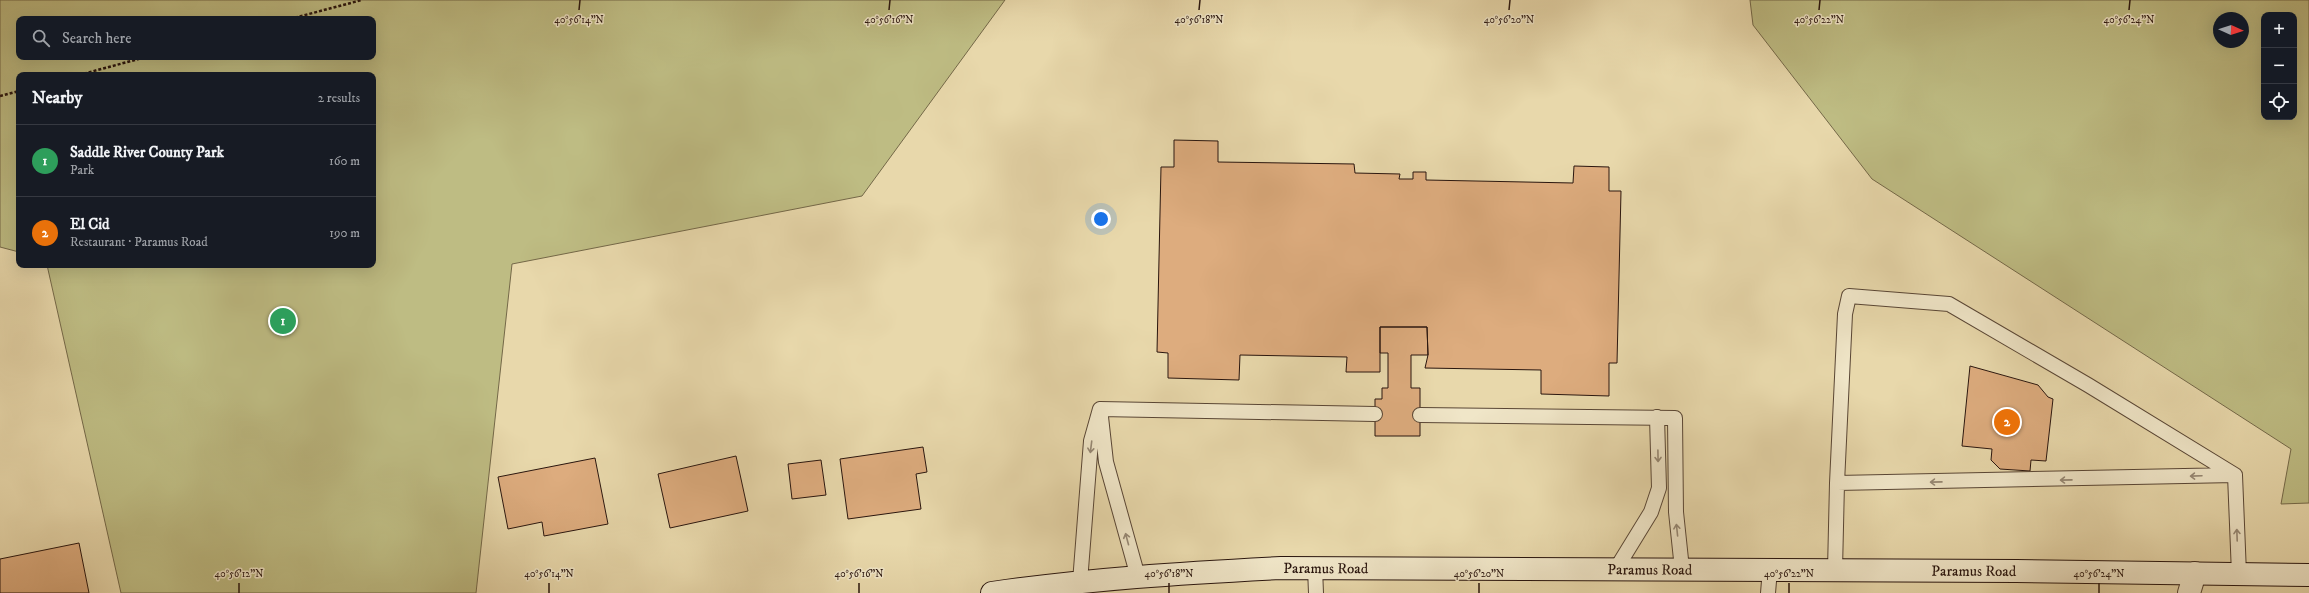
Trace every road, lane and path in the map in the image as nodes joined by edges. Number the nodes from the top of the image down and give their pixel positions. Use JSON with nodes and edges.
{"nodes":[{"id":1,"x":362,"y":0,"type":"edge"},
{"id":2,"x":301,"y":16,"type":"edge"},
{"id":3,"x":135,"y":60,"type":"edge"},
{"id":4,"x":90,"y":72,"type":"edge"},
{"id":5,"x":16,"y":92,"type":"edge"},
{"id":6,"x":0,"y":96,"type":"edge"},
{"id":7,"x":1100,"y":409,"type":"junction"},
{"id":8,"x":1375,"y":414,"type":"dead end"},
{"id":9,"x":1420,"y":415,"type":"dead end"},
{"id":10,"x":1657,"y":417,"type":"junction"},
{"id":11,"x":2235,"y":475,"type":"junction"},
{"id":12,"x":1837,"y":483,"type":"junction"},
{"id":13,"x":1316,"y":568,"type":"junction"},
{"id":14,"x":1616,"y":569,"type":"junction"},
{"id":15,"x":1682,"y":569,"type":"junction"},
{"id":16,"x":1770,"y":569,"type":"junction"},
{"id":17,"x":1835,"y":570,"type":"junction"},
{"id":18,"x":2239,"y":574,"type":"junction"},
{"id":19,"x":2309,"y":575,"type":"edge"},
{"id":20,"x":1138,"y":576,"type":"junction"},
{"id":21,"x":1080,"y":582,"type":"junction"},
{"id":22,"x":2192,"y":583,"type":"edge"},
{"id":23,"x":992,"y":593,"type":"edge"},
{"id":24,"x":1316,"y":593,"type":"edge"},
{"id":25,"x":1768,"y":593,"type":"edge"}],
"edges":[{"from":1,"to":2,"type":"path"},
{"from":3,"to":4,"type":"path"},
{"from":5,"to":6,"type":"path"},
{"from":7,"to":8,"type":"lane"},
{"from":20,"to":7,"type":"lane","one_way":true},
{"from":7,"to":21,"type":"lane","one_way":true},
{"from":9,"to":10,"type":"lane"},
{"from":10,"to":14,"type":"lane","one_way":true},
{"from":15,"to":10,"type":"lane","one_way":true},
{"from":11,"to":12,"type":"lane","one_way":true},
{"from":11,"to":12,"type":"lane"},
{"from":18,"to":11,"type":"lane","one_way":true},
{"from":12,"to":17,"type":"lane"},
{"from":13,"to":14,"type":"main road","name":"Paramus Road"},
{"from":13,"to":20,"type":"main road","name":"Paramus Road"},
{"from":13,"to":24,"type":"lane"},
{"from":14,"to":15,"type":"main road","name":"Paramus Road"},
{"from":15,"to":16,"type":"main road","name":"Paramus Road"},
{"from":16,"to":17,"type":"main road","name":"Paramus Road"},
{"from":16,"to":25,"type":"lane"},
{"from":17,"to":22,"type":"main road","name":"Paramus Road"},
{"from":18,"to":19,"type":"main road","name":"Paramus Road"},
{"from":18,"to":22,"type":"main road","name":"Paramus Road"},
{"from":20,"to":21,"type":"main road","name":"Paramus Road"},
{"from":21,"to":23,"type":"main road","name":"Paramus Road"}]}
